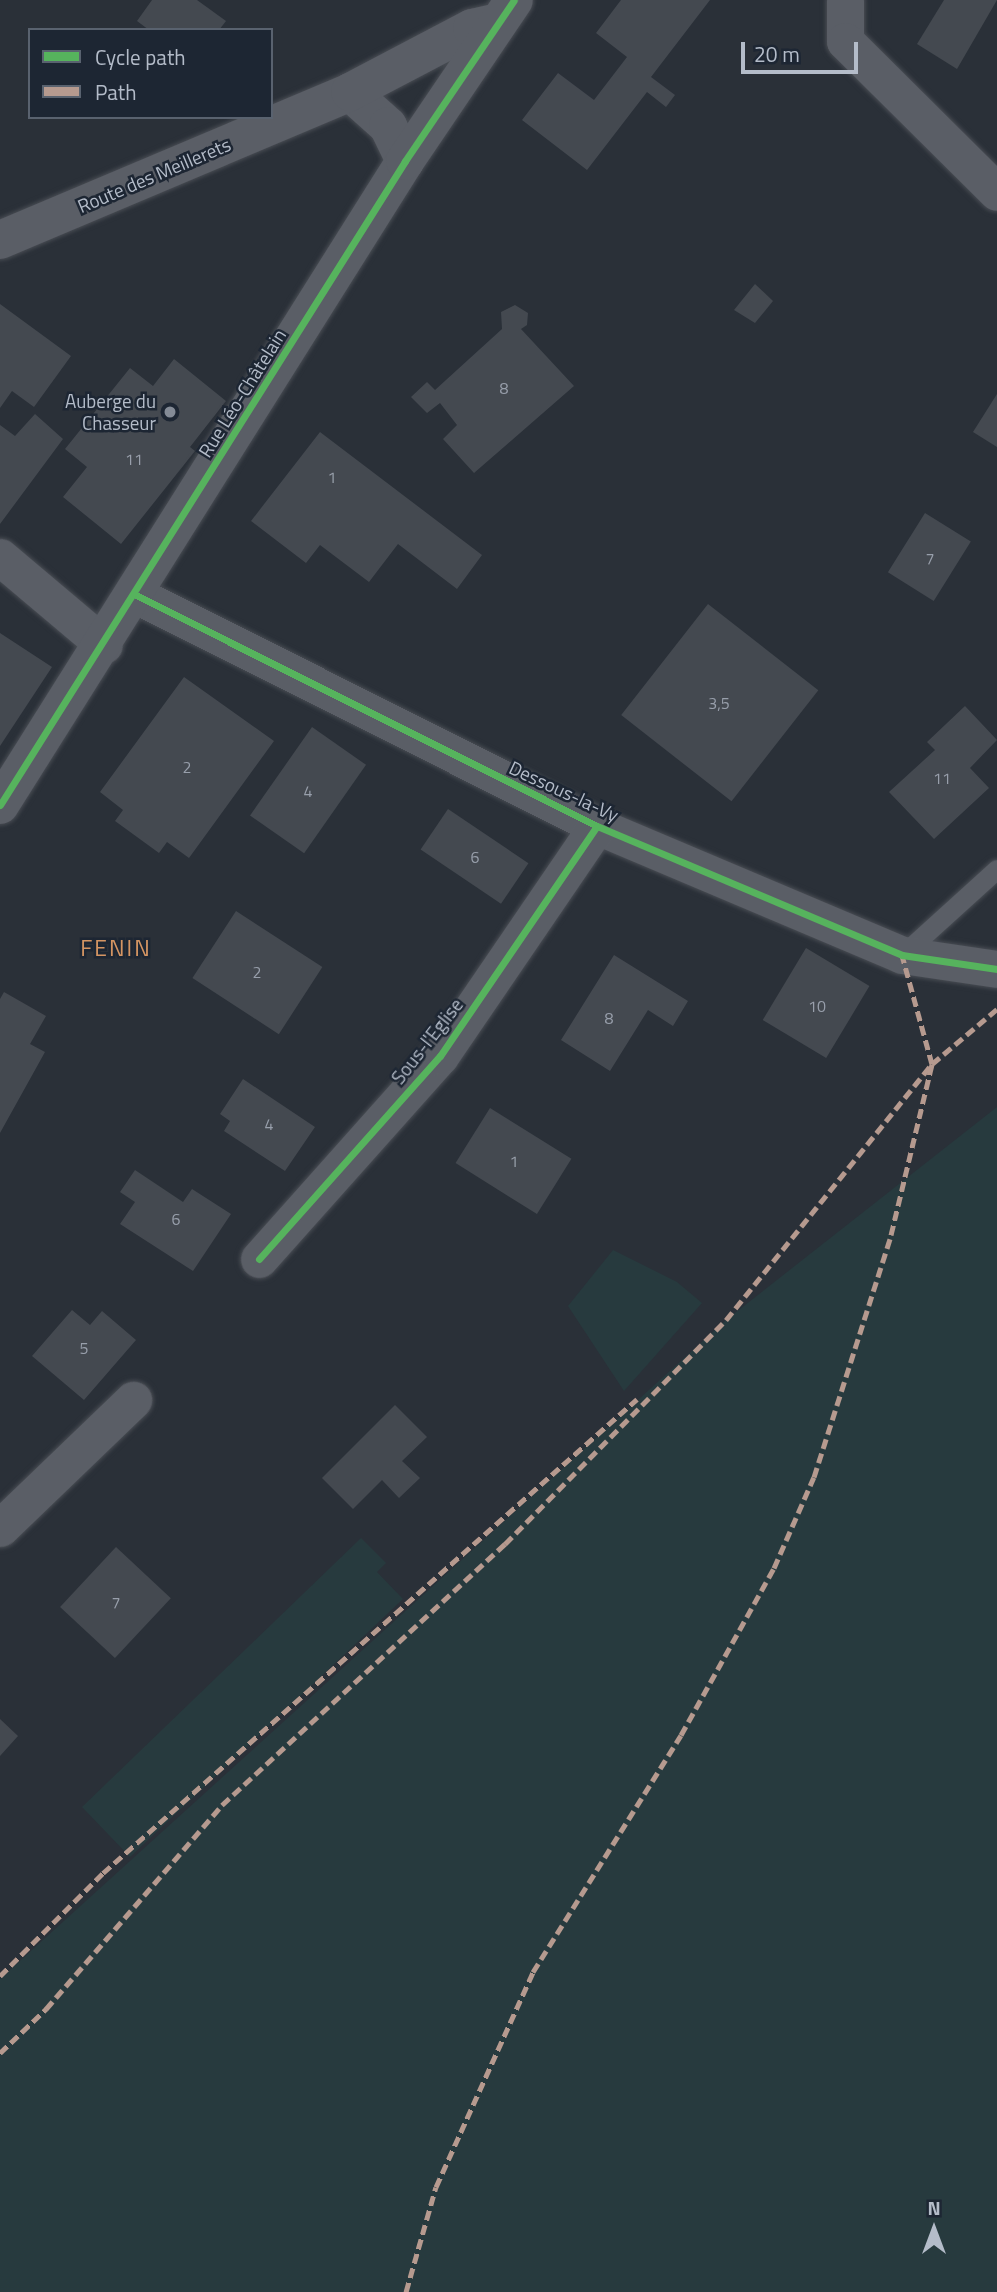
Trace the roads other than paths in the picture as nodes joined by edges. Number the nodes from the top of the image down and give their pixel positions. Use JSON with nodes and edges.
{"nodes":[{"id":1,"x":845,"y":0,"type":"edge"},
{"id":2,"x":506,"y":11,"type":"edge"},
{"id":3,"x":350,"y":92,"type":"junction"},
{"id":4,"x":405,"y":161,"type":"junction"},
{"id":5,"x":997,"y":192,"type":"edge"},
{"id":6,"x":0,"y":240,"type":"edge"},
{"id":7,"x":0,"y":557,"type":"edge"},
{"id":8,"x":136,"y":595,"type":"junction"},
{"id":9,"x":104,"y":645,"type":"junction"},
{"id":10,"x":0,"y":805,"type":"edge"},
{"id":11,"x":597,"y":826,"type":"junction"},
{"id":12,"x":997,"y":869,"type":"edge"},
{"id":13,"x":902,"y":955,"type":"junction"},
{"id":14,"x":997,"y":969,"type":"edge"},
{"id":15,"x":259,"y":1259,"type":"dead end"},
{"id":16,"x":133,"y":1400,"type":"dead end"},
{"id":17,"x":0,"y":1528,"type":"edge"}],
"edges":[{"from":1,"to":5,"type":"street"},
{"from":2,"to":3,"type":"street","name":"Route des Meillerets"},
{"from":2,"to":4,"type":"street","name":"Rue Léo-Châtelain"},
{"from":3,"to":4,"type":"street"},
{"from":3,"to":6,"type":"street","name":"Route des Meillerets"},
{"from":4,"to":8,"type":"street","name":"Rue Léo-Châtelain"},
{"from":7,"to":9,"type":"street"},
{"from":8,"to":9,"type":"street","name":"Rue Léo-Châtelain"},
{"from":8,"to":11,"type":"street","name":"Dessous-la-Vy"},
{"from":9,"to":10,"type":"street","name":"Rue Léo-Châtelain"},
{"from":11,"to":13,"type":"street","name":"Dessous-la-Vy"},
{"from":11,"to":15,"type":"street","name":"Sous-l'Eglise"},
{"from":12,"to":13,"type":"lane"},
{"from":13,"to":14,"type":"street","name":"Dessous-la-Vy"},
{"from":16,"to":17,"type":"street"}]}
